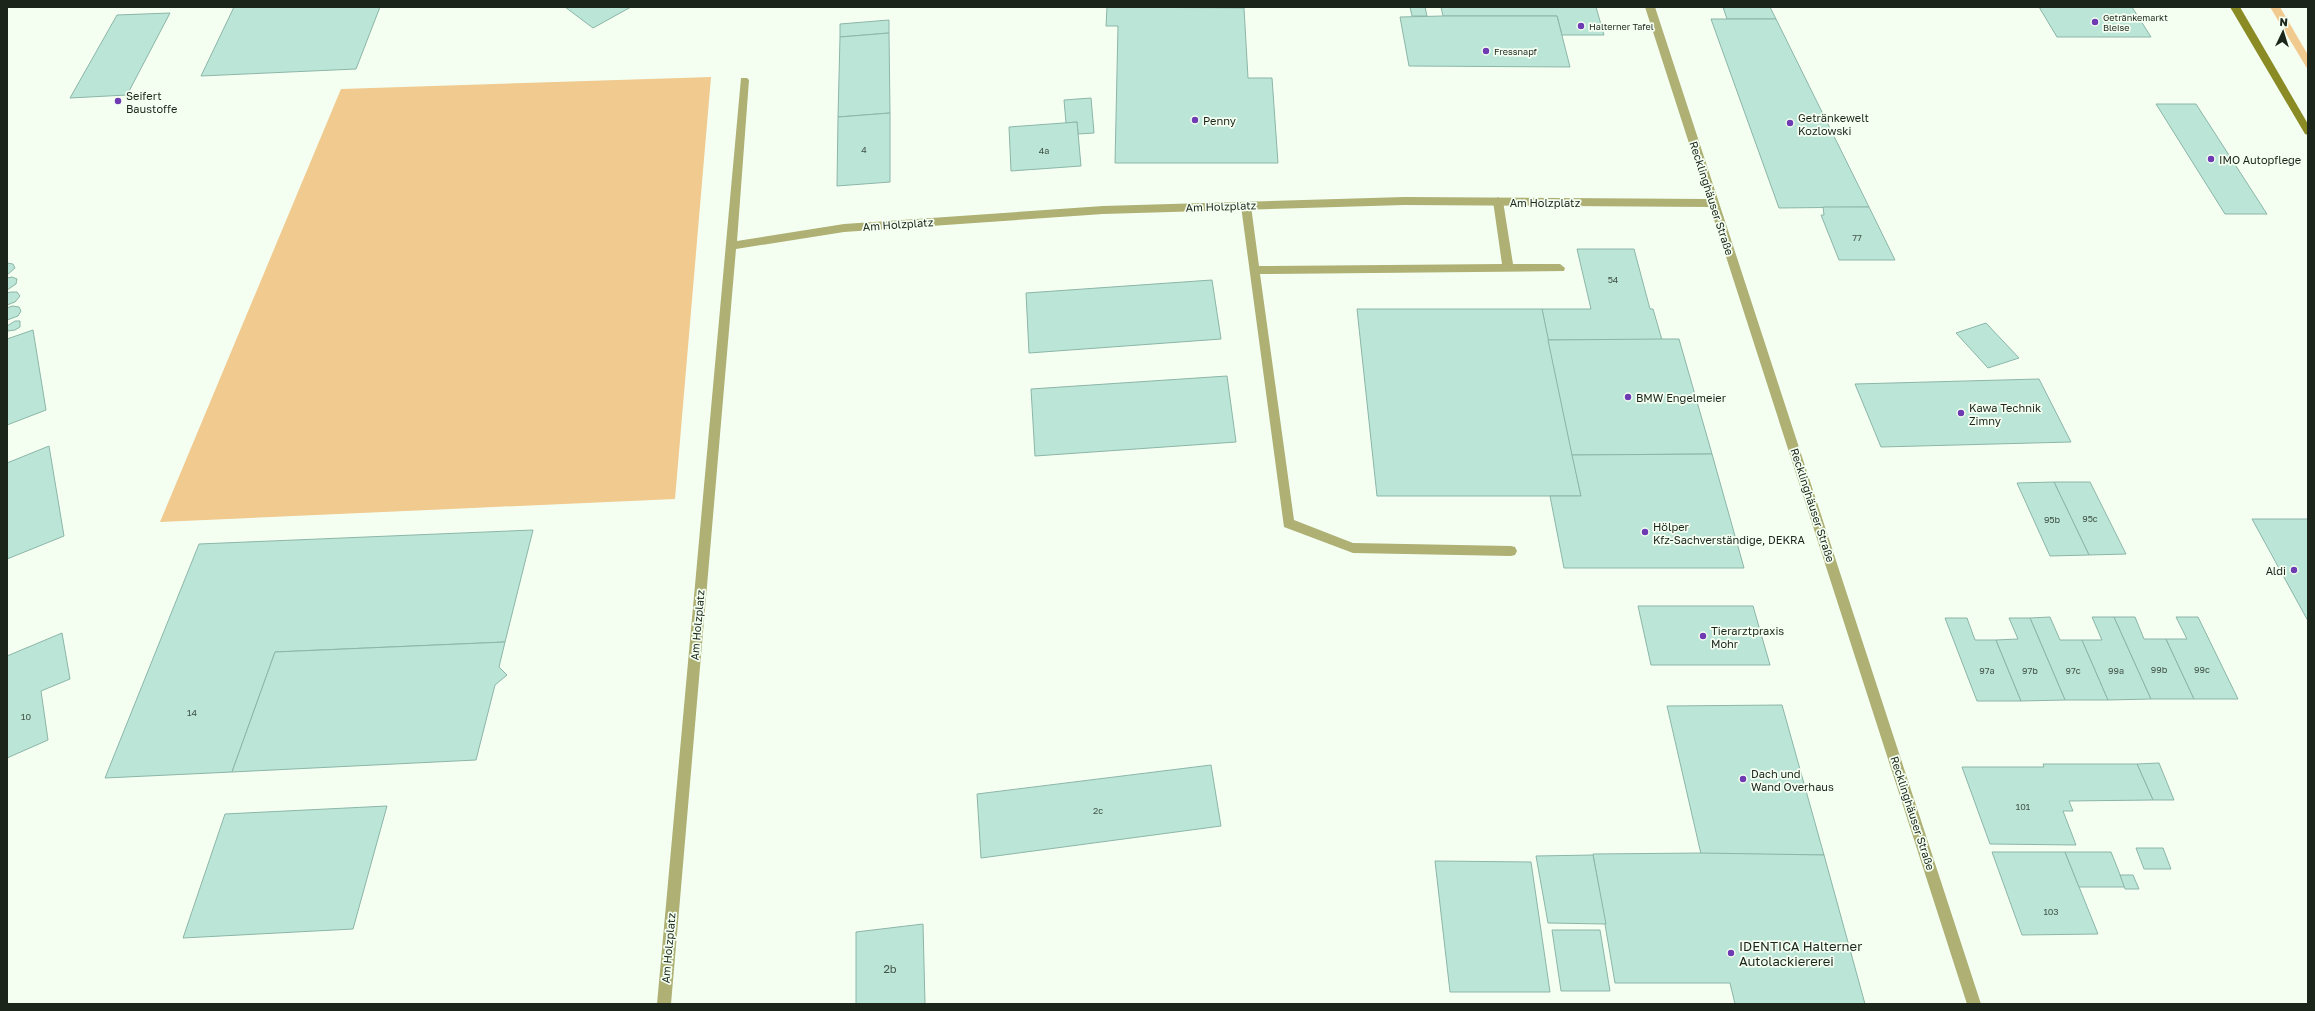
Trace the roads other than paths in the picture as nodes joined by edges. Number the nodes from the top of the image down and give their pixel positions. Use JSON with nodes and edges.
{"nodes":[{"id":1,"x":1650,"y":7,"type":"edge"},
{"id":2,"x":2235,"y":7,"type":"edge"},
{"id":3,"x":744,"y":80,"type":"dead end"},
{"id":4,"x":2308,"y":132,"type":"edge"},
{"id":5,"x":1498,"y":201,"type":"junction"},
{"id":6,"x":1714,"y":203,"type":"junction"},
{"id":7,"x":1246,"y":206,"type":"junction"},
{"id":8,"x":731,"y":246,"type":"junction"},
{"id":9,"x":1508,"y":268,"type":"junction"},
{"id":10,"x":1560,"y":268,"type":"dead end"},
{"id":11,"x":1255,"y":270,"type":"junction"},
{"id":12,"x":1511,"y":551,"type":"dead end"},
{"id":13,"x":664,"y":1004,"type":"edge"},
{"id":14,"x":1974,"y":1004,"type":"edge"}],
"edges":[{"from":1,"to":6,"type":"street","name":"Recklinghäuser Straße"},
{"from":2,"to":4,"type":"main road"},
{"from":3,"to":8,"type":"street","name":"Am Holzplatz"},
{"from":5,"to":6,"type":"street","name":"Am Holzplatz"},
{"from":5,"to":7,"type":"street","name":"Am Holzplatz"},
{"from":5,"to":9,"type":"street"},
{"from":6,"to":14,"type":"street","name":"Recklinghäuser Straße"},
{"from":7,"to":8,"type":"street","name":"Am Holzplatz"},
{"from":7,"to":11,"type":"street"},
{"from":8,"to":13,"type":"street","name":"Am Holzplatz"},
{"from":9,"to":10,"type":"street"},
{"from":9,"to":11,"type":"street"},
{"from":11,"to":12,"type":"street"}]}
